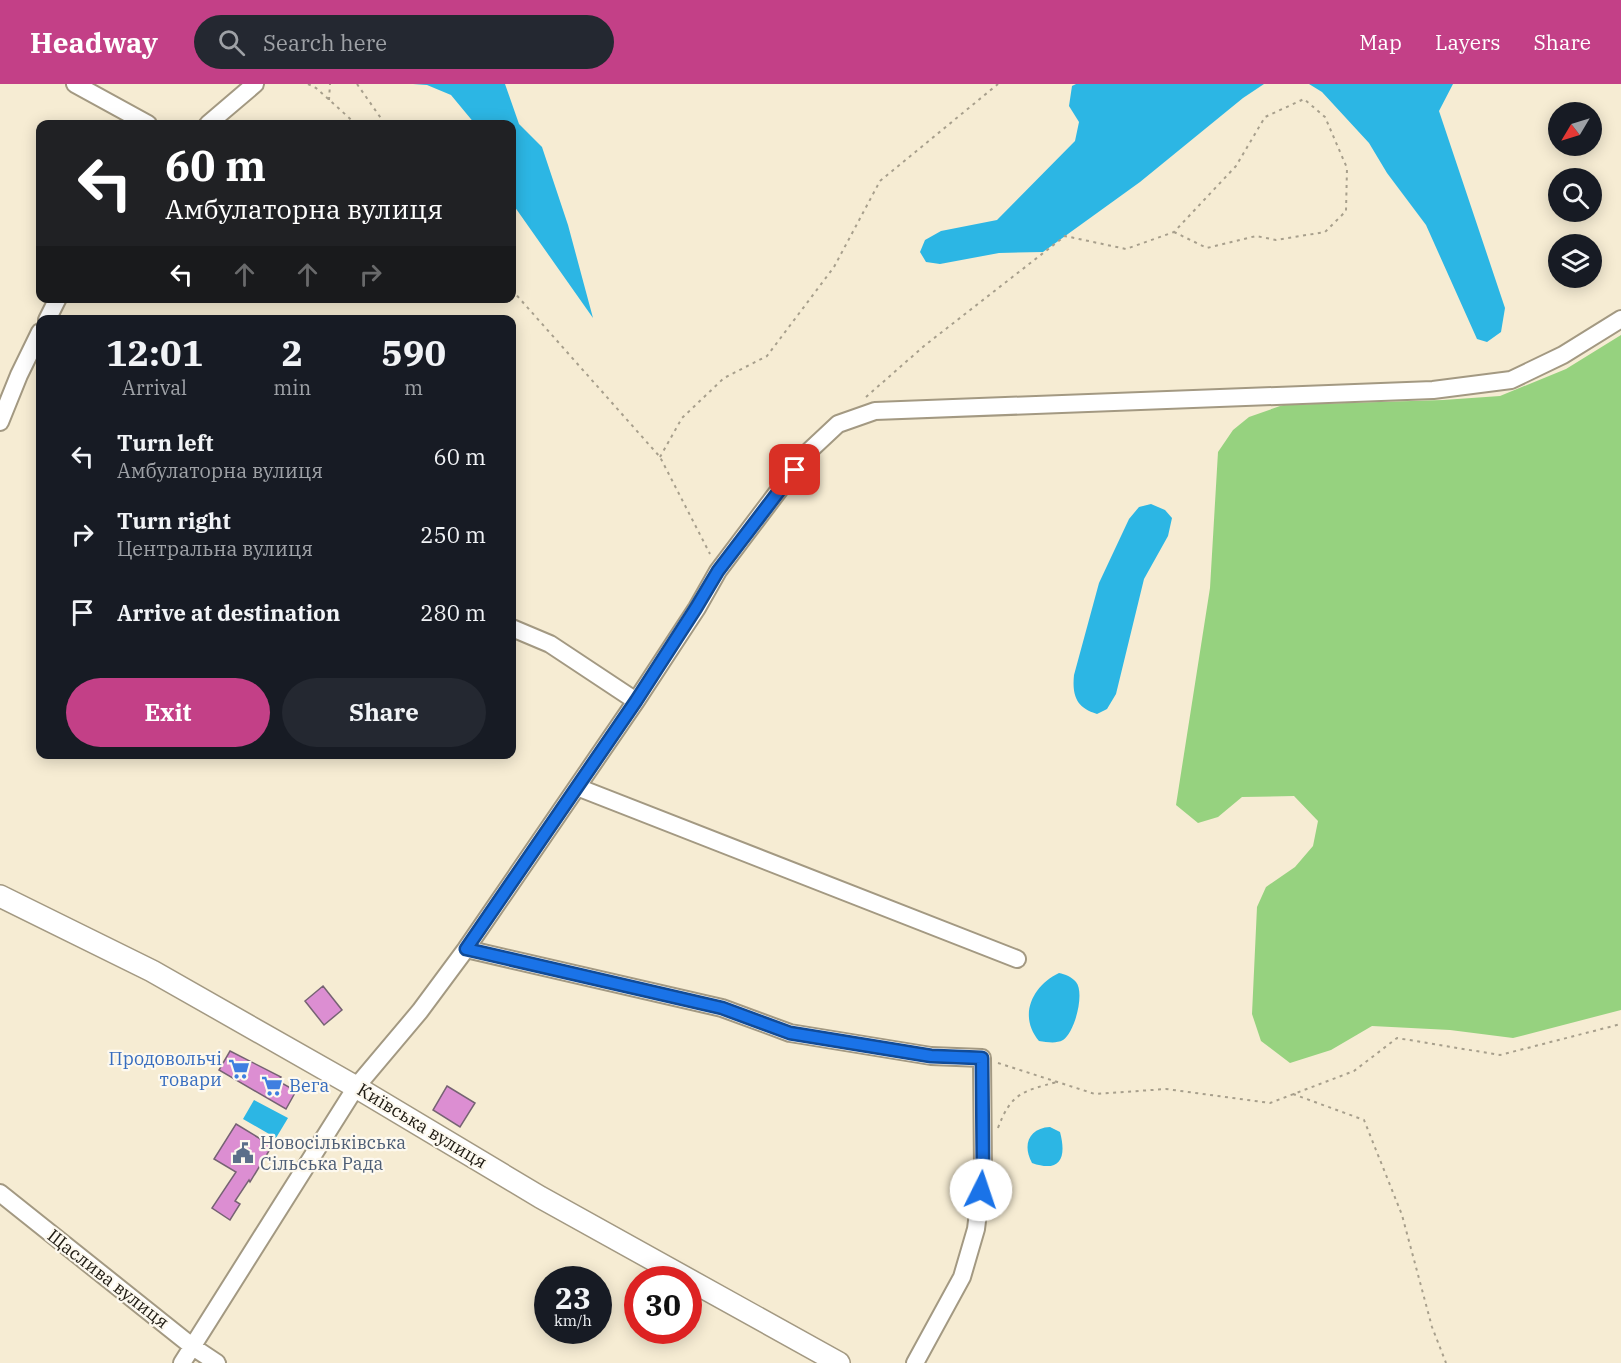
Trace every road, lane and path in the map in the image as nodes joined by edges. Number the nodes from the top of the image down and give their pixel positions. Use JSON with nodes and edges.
{"nodes":[{"id":1,"x":75,"y":84,"type":"edge"},
{"id":2,"x":255,"y":84,"type":"edge"},
{"id":3,"x":308,"y":84,"type":"edge"},
{"id":4,"x":330,"y":84,"type":"edge"},
{"id":5,"x":357,"y":84,"type":"edge"},
{"id":6,"x":998,"y":84,"type":"edge"},
{"id":7,"x":329,"y":100,"type":"junction"},
{"id":8,"x":141,"y":120,"type":"edge"},
{"id":9,"x":213,"y":120,"type":"edge"},
{"id":10,"x":352,"y":120,"type":"edge"},
{"id":11,"x":382,"y":120,"type":"edge"},
{"id":12,"x":1174,"y":232,"type":"junction"},
{"id":13,"x":516,"y":295,"type":"edge"},
{"id":14,"x":1621,"y":319,"type":"edge"},
{"id":15,"x":36,"y":340,"type":"edge"},
{"id":16,"x":864,"y":400,"type":"dead end"},
{"id":17,"x":0,"y":422,"type":"edge"},
{"id":18,"x":660,"y":457,"type":"junction"},
{"id":19,"x":718,"y":571,"type":"junction"},
{"id":20,"x":516,"y":630,"type":"edge"},
{"id":21,"x":636,"y":701,"type":"junction"},
{"id":22,"x":577,"y":787,"type":"junction"},
{"id":23,"x":0,"y":896,"type":"edge"},
{"id":24,"x":466,"y":949,"type":"junction"},
{"id":25,"x":1017,"y":959,"type":"dead end"},
{"id":26,"x":1621,"y":1024,"type":"edge"},
{"id":27,"x":982,"y":1058,"type":"junction"},
{"id":28,"x":1058,"y":1082,"type":"junction"},
{"id":29,"x":356,"y":1087,"type":"junction"},
{"id":30,"x":1293,"y":1094,"type":"junction"},
{"id":31,"x":998,"y":1129,"type":"dead end"},
{"id":32,"x":0,"y":1193,"type":"edge"},
{"id":33,"x":193,"y":1347,"type":"junction"},
{"id":34,"x":182,"y":1363,"type":"edge"},
{"id":35,"x":217,"y":1363,"type":"edge"},
{"id":36,"x":839,"y":1363,"type":"edge"},
{"id":37,"x":915,"y":1363,"type":"edge"},
{"id":38,"x":1446,"y":1363,"type":"edge"}],
"edges":[{"from":1,"to":8,"type":"street"},
{"from":2,"to":9,"type":"street"},
{"from":3,"to":7,"type":"path"},
{"from":4,"to":7,"type":"path"},
{"from":5,"to":11,"type":"path"},
{"from":6,"to":18,"type":"path"},
{"from":7,"to":10,"type":"path"},
{"from":12,"to":12,"type":"path"},
{"from":12,"to":16,"type":"path"},
{"from":13,"to":18,"type":"path"},
{"from":14,"to":19,"type":"street"},
{"from":15,"to":17,"type":"street"},
{"from":18,"to":19,"type":"path"},
{"from":19,"to":21,"type":"street"},
{"from":20,"to":21,"type":"street"},
{"from":21,"to":22,"type":"street"},
{"from":22,"to":24,"type":"street"},
{"from":22,"to":25,"type":"street"},
{"from":23,"to":29,"type":"street","name":"Київська вулиця"},
{"from":24,"to":27,"type":"street"},
{"from":24,"to":29,"type":"street"},
{"from":26,"to":30,"type":"path"},
{"from":27,"to":28,"type":"path"},
{"from":27,"to":37,"type":"street"},
{"from":28,"to":30,"type":"path"},
{"from":28,"to":31,"type":"path"},
{"from":29,"to":33,"type":"street"},
{"from":29,"to":36,"type":"street","name":"Київська вулиця"},
{"from":30,"to":38,"type":"path"},
{"from":32,"to":33,"type":"street","name":"Щаслива вулиця"},
{"from":33,"to":34,"type":"street"},
{"from":33,"to":35,"type":"street","name":"Щаслива вулиця"}]}
